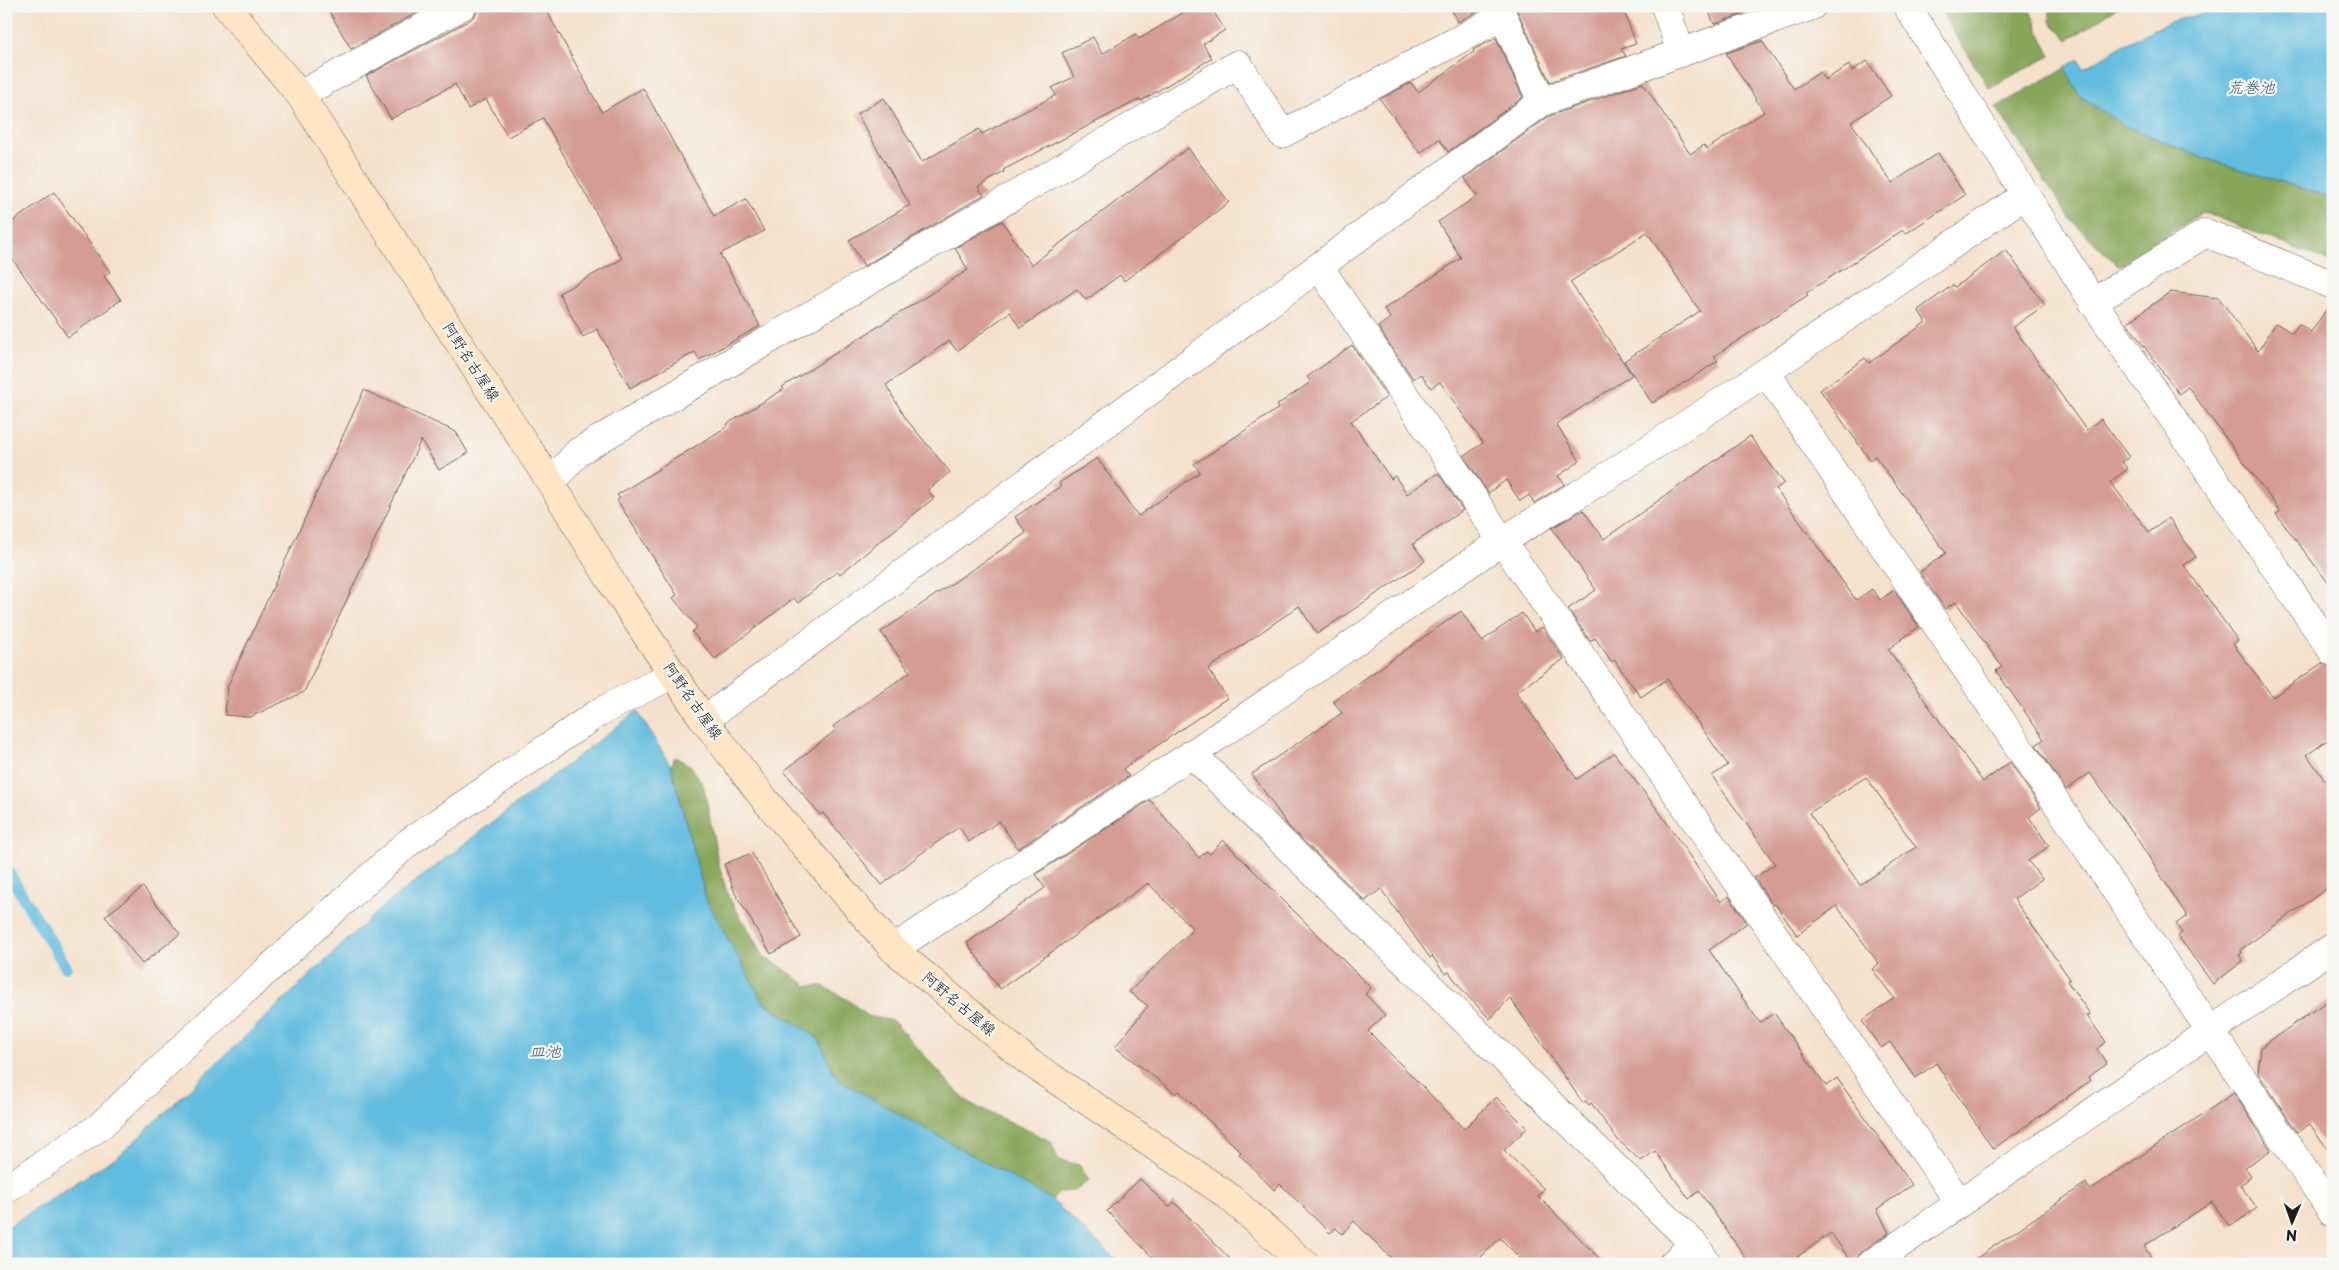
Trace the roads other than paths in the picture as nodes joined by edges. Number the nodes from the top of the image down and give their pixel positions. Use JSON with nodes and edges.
{"nodes":[{"id":1,"x":226,"y":6,"type":"edge"},
{"id":2,"x":462,"y":6,"type":"edge"},
{"id":3,"x":1664,"y":6,"type":"edge"},
{"id":4,"x":1812,"y":6,"type":"edge"},
{"id":5,"x":1907,"y":6,"type":"edge"},
{"id":6,"x":1681,"y":53,"type":"junction"},
{"id":7,"x":300,"y":95,"type":"junction"},
{"id":8,"x":1542,"y":102,"type":"junction"},
{"id":9,"x":2025,"y":195,"type":"junction"},
{"id":10,"x":1320,"y":268,"type":"junction"},
{"id":11,"x":2333,"y":285,"type":"edge"},
{"id":12,"x":2093,"y":302,"type":"junction"},
{"id":13,"x":1766,"y":372,"type":"junction"},
{"id":14,"x":551,"y":483,"type":"junction"},
{"id":15,"x":1502,"y":541,"type":"junction"},
{"id":16,"x":2333,"y":652,"type":"edge"},
{"id":17,"x":673,"y":674,"type":"junction"},
{"id":18,"x":704,"y":720,"type":"junction"},
{"id":19,"x":1192,"y":754,"type":"junction"},
{"id":20,"x":2333,"y":947,"type":"edge"},
{"id":21,"x":893,"y":949,"type":"junction"},
{"id":22,"x":2211,"y":1030,"type":"junction"},
{"id":23,"x":6,"y":1189,"type":"edge"},
{"id":24,"x":1959,"y":1202,"type":"junction"},
{"id":25,"x":2333,"y":1213,"type":"edge"},
{"id":26,"x":1701,"y":1254,"type":"edge"},
{"id":27,"x":1305,"y":1264,"type":"edge"},
{"id":28,"x":1672,"y":1264,"type":"edge"},
{"id":29,"x":1871,"y":1264,"type":"edge"}],
"edges":[{"from":1,"to":7,"type":"main road","name":"阿野名古屋線"},
{"from":2,"to":7,"type":"street"},
{"from":3,"to":6,"type":"street"},
{"from":4,"to":6,"type":"street"},
{"from":5,"to":9,"type":"street"},
{"from":6,"to":8,"type":"street"},
{"from":7,"to":14,"type":"main road","name":"阿野名古屋線"},
{"from":8,"to":10,"type":"street"},
{"from":8,"to":14,"type":"street"},
{"from":9,"to":12,"type":"street"},
{"from":9,"to":13,"type":"street"},
{"from":10,"to":15,"type":"street"},
{"from":10,"to":18,"type":"street"},
{"from":11,"to":12,"type":"street"},
{"from":12,"to":16,"type":"street"},
{"from":13,"to":15,"type":"street"},
{"from":13,"to":22,"type":"street"},
{"from":14,"to":17,"type":"main road","name":"阿野名古屋線"},
{"from":15,"to":19,"type":"street"},
{"from":15,"to":24,"type":"street"},
{"from":17,"to":18,"type":"main road","name":"阿野名古屋線"},
{"from":17,"to":23,"type":"street"},
{"from":18,"to":21,"type":"main road","name":"阿野名古屋線"},
{"from":19,"to":21,"type":"street"},
{"from":19,"to":26,"type":"street"},
{"from":20,"to":22,"type":"street"},
{"from":21,"to":27,"type":"main road","name":"阿野名古屋線"},
{"from":22,"to":24,"type":"street"},
{"from":22,"to":25,"type":"street"},
{"from":24,"to":29,"type":"street"},
{"from":26,"to":28,"type":"street"}]}
